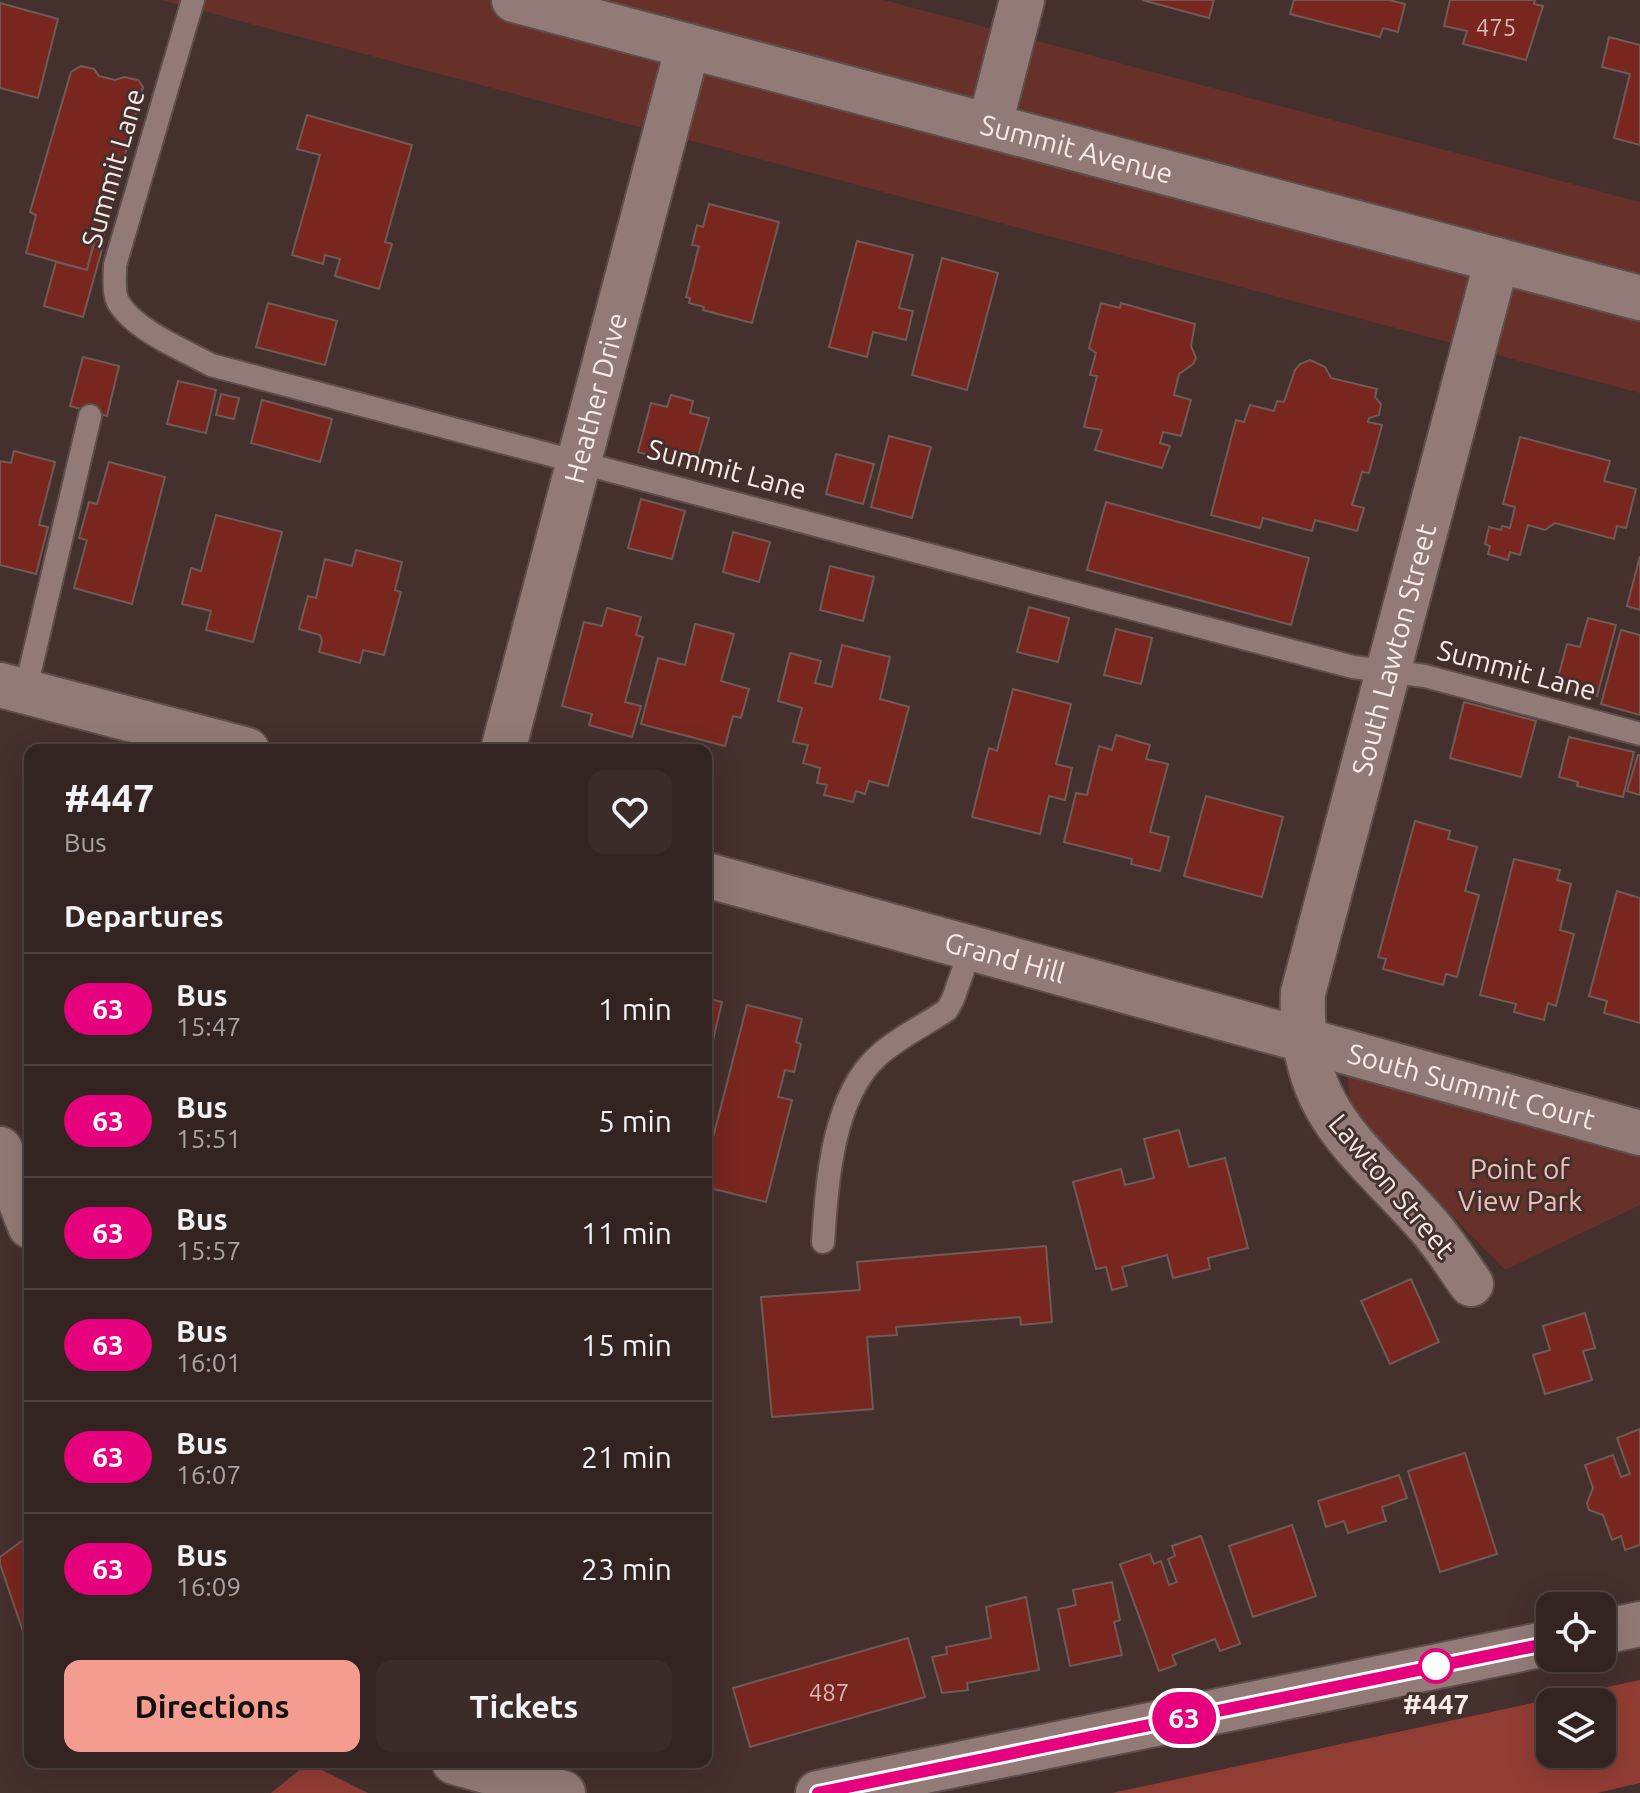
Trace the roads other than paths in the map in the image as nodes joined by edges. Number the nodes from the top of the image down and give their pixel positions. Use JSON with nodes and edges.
{"nodes":[{"id":1,"x":193,"y":0,"type":"edge"},
{"id":2,"x":514,"y":0,"type":"edge"},
{"id":3,"x":1022,"y":0,"type":"edge"},
{"id":4,"x":688,"y":46,"type":"junction"},
{"id":5,"x":990,"y":124,"type":"junction"},
{"id":6,"x":1497,"y":260,"type":"junction"},
{"id":7,"x":1640,"y":298,"type":"edge"},
{"id":8,"x":90,"y":416,"type":"dead end"},
{"id":9,"x":578,"y":460,"type":"junction"},
{"id":10,"x":1389,"y":671,"type":"junction"},
{"id":11,"x":13,"y":689,"type":"edge"},
{"id":12,"x":1640,"y":734,"type":"edge"},
{"id":13,"x":222,"y":744,"type":"edge"},
{"id":14,"x":505,"y":744,"type":"edge"},
{"id":15,"x":712,"y":877,"type":"edge"},
{"id":16,"x":971,"y":948,"type":"junction"},
{"id":17,"x":1304,"y":1040,"type":"junction"},
{"id":18,"x":1640,"y":1133,"type":"edge"},
{"id":19,"x":0,"y":1149,"type":"edge"},
{"id":20,"x":24,"y":1211,"type":"edge"},
{"id":21,"x":823,"y":1242,"type":"dead end"},
{"id":22,"x":1471,"y":1284,"type":"dead end"},
{"id":23,"x":1640,"y":1624,"type":"edge"},
{"id":24,"x":1616,"y":1629,"type":"edge"},
{"id":25,"x":1536,"y":1646,"type":"edge"},
{"id":26,"x":475,"y":1768,"type":"edge"},
{"id":27,"x":563,"y":1793,"type":"edge"},
{"id":28,"x":818,"y":1793,"type":"edge"}],
"edges":[{"from":1,"to":9,"type":"lane","name":"Summit Lane"},
{"from":2,"to":4,"type":"street","name":"Summit Avenue"},
{"from":3,"to":5,"type":"street"},
{"from":4,"to":5,"type":"street","name":"Summit Avenue"},
{"from":4,"to":9,"type":"street","name":"Heather Drive"},
{"from":5,"to":6,"type":"street","name":"Summit Avenue"},
{"from":6,"to":7,"type":"street","name":"Summit Avenue"},
{"from":6,"to":10,"type":"street","name":"South Lawton Street"},
{"from":8,"to":11,"type":"lane"},
{"from":9,"to":10,"type":"lane","name":"Summit Lane"},
{"from":9,"to":14,"type":"street","name":"Heather Drive"},
{"from":10,"to":12,"type":"lane","name":"Summit Lane"},
{"from":10,"to":17,"type":"street","name":"South Lawton Street"},
{"from":11,"to":13,"type":"street"},
{"from":15,"to":16,"type":"street","name":"Grand Hill"},
{"from":16,"to":17,"type":"street","name":"Grand Hill"},
{"from":16,"to":21,"type":"lane"},
{"from":17,"to":18,"type":"street","name":"South Summit Court"},
{"from":17,"to":22,"type":"street","name":"Lawton Street"},
{"from":19,"to":20,"type":"street"},
{"from":23,"to":24,"type":"street"},
{"from":25,"to":28,"type":"street"},
{"from":26,"to":27,"type":"street"}]}
